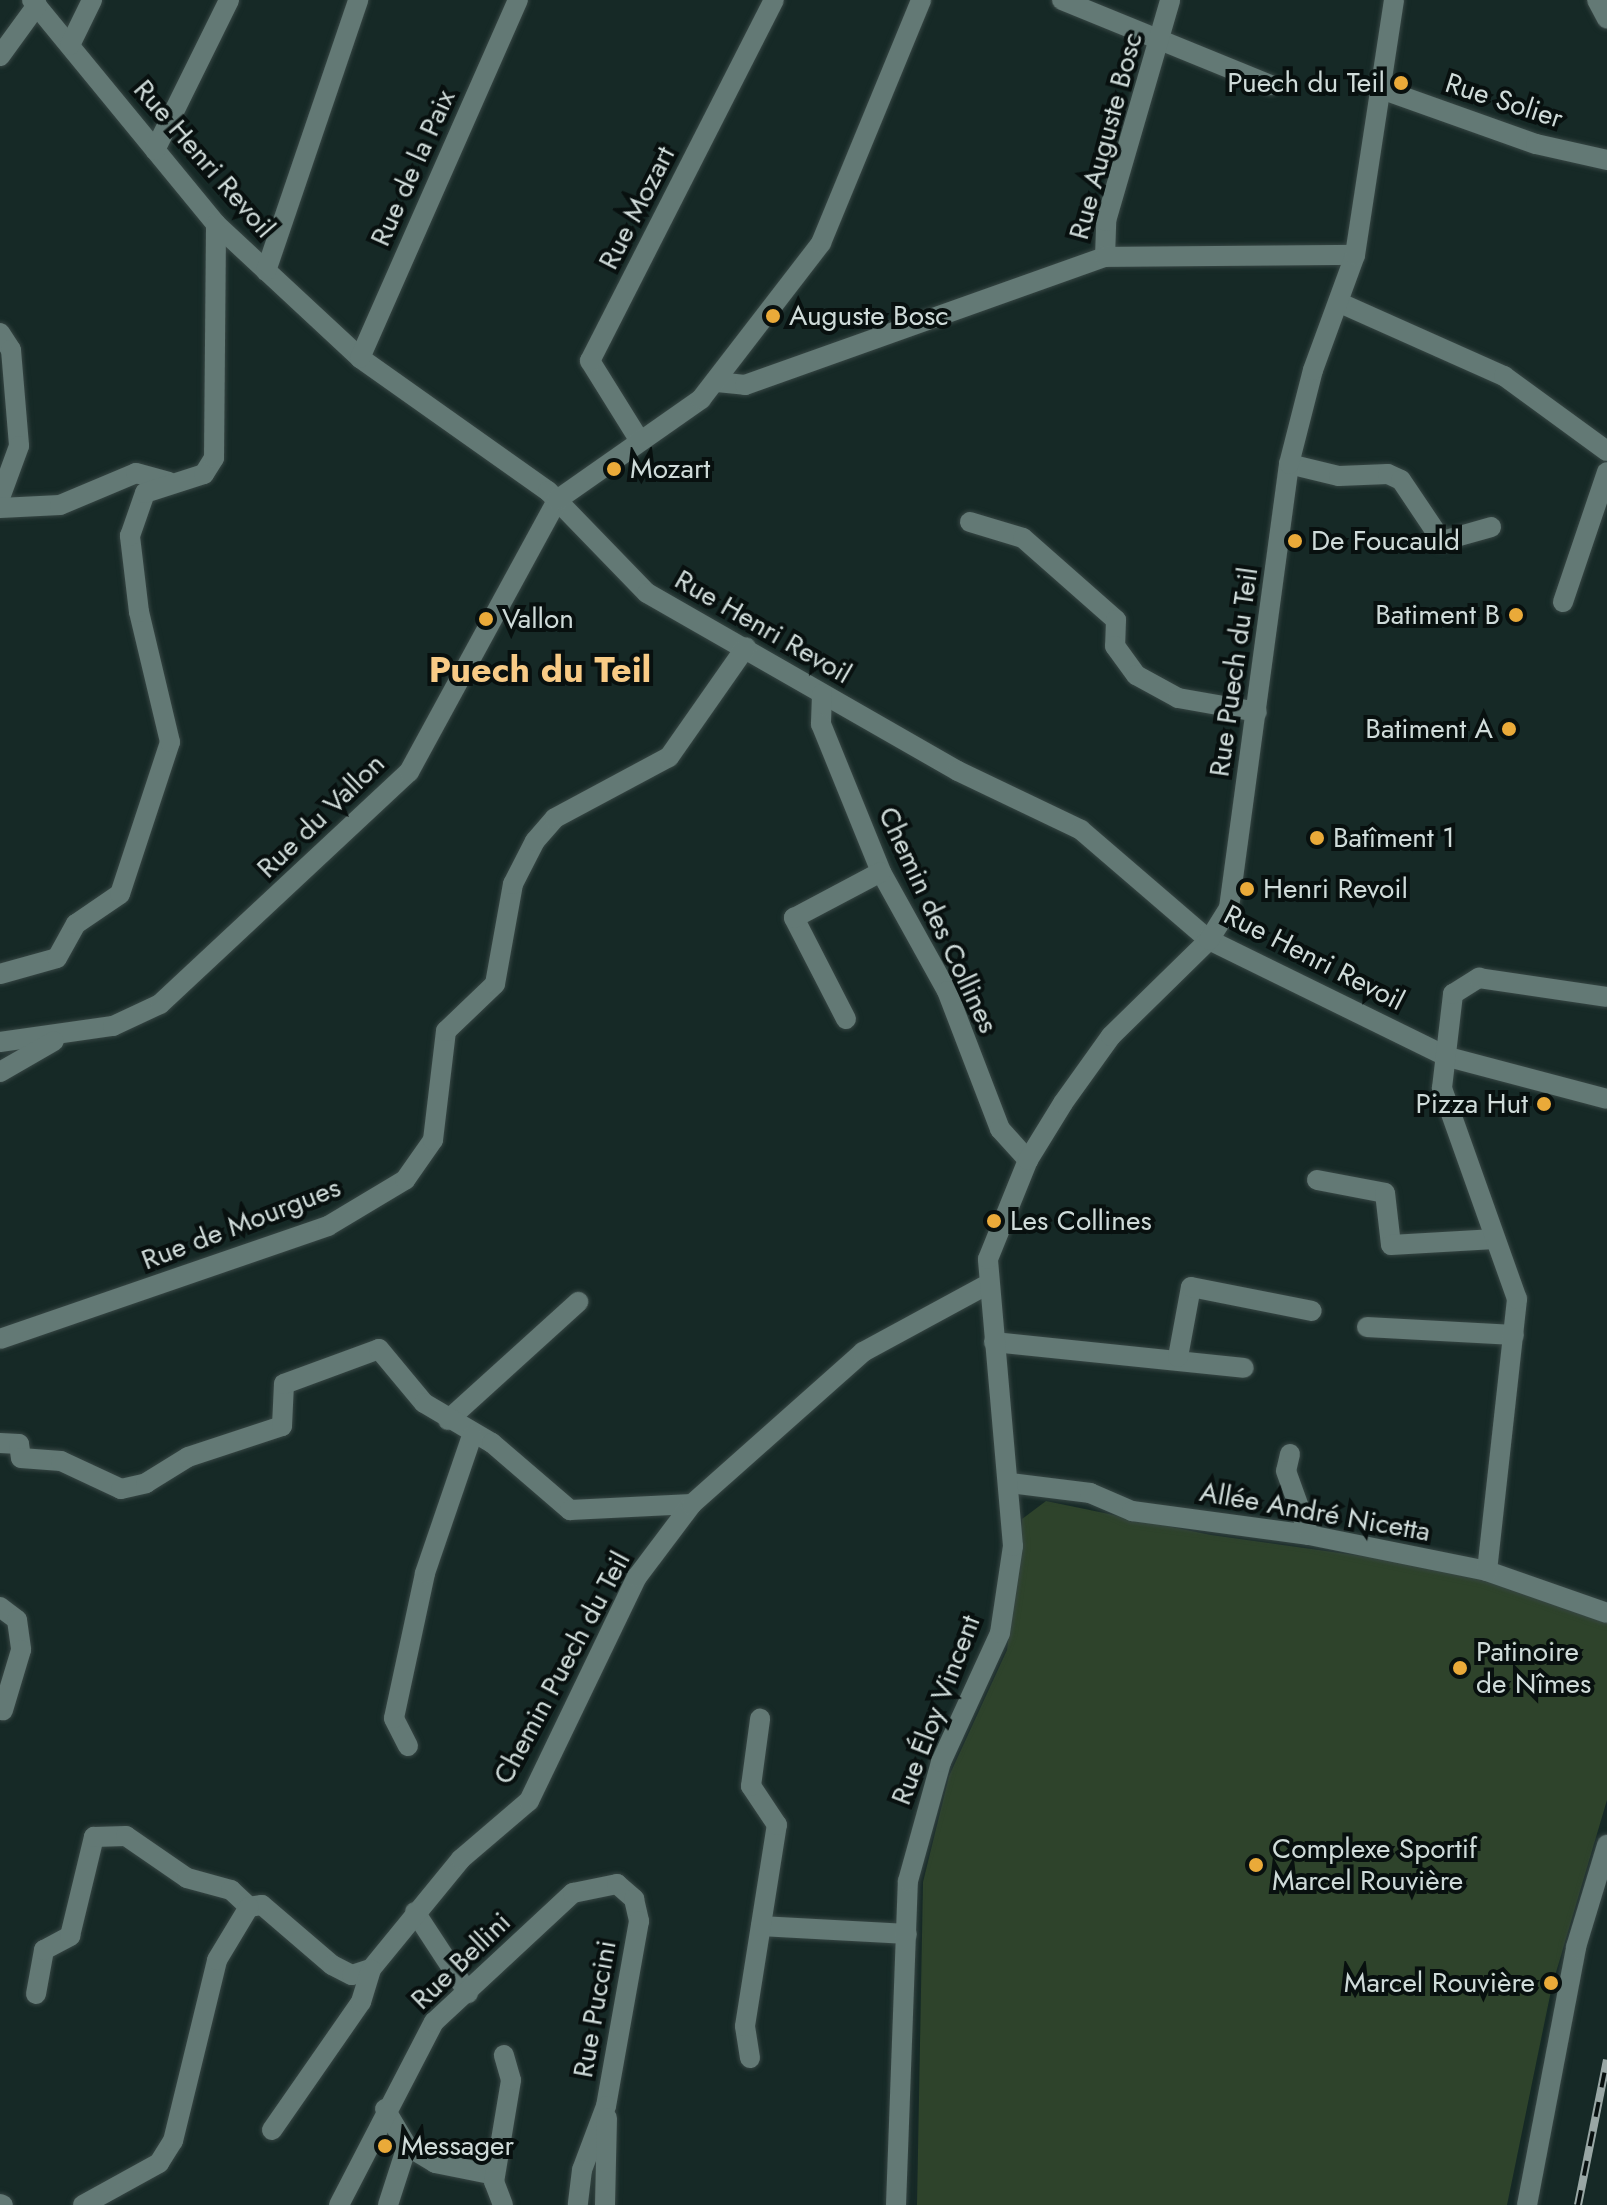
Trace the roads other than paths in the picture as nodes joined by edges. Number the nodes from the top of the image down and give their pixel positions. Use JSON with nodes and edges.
{"nodes":[{"id":1,"x":92,"y":0,"type":"edge"},
{"id":2,"x":229,"y":0,"type":"edge"},
{"id":3,"x":358,"y":0,"type":"edge"},
{"id":4,"x":518,"y":0,"type":"edge"},
{"id":5,"x":774,"y":0,"type":"edge"},
{"id":6,"x":921,"y":0,"type":"edge"},
{"id":7,"x":1062,"y":0,"type":"edge"},
{"id":8,"x":1170,"y":0,"type":"edge"},
{"id":9,"x":1394,"y":0,"type":"edge"},
{"id":10,"x":1597,"y":0,"type":"edge"},
{"id":11,"x":34,"y":3,"type":"edge"},
{"id":12,"x":1607,"y":19,"type":"edge"},
{"id":13,"x":1162,"y":41,"type":"junction"},
{"id":14,"x":70,"y":45,"type":"junction"},
{"id":15,"x":0,"y":56,"type":"edge"},
{"id":16,"x":1270,"y":85,"type":"dead end"},
{"id":17,"x":1384,"y":90,"type":"junction"},
{"id":18,"x":155,"y":150,"type":"junction"},
{"id":19,"x":1607,"y":160,"type":"edge"},
{"id":20,"x":216,"y":224,"type":"junction"},
{"id":21,"x":1355,"y":255,"type":"junction"},
{"id":22,"x":1105,"y":257,"type":"junction"},
{"id":23,"x":266,"y":271,"type":"junction"},
{"id":24,"x":1340,"y":303,"type":"junction"},
{"id":25,"x":0,"y":333,"type":"edge"},
{"id":26,"x":360,"y":358,"type":"junction"},
{"id":27,"x":717,"y":382,"type":"junction"},
{"id":28,"x":638,"y":438,"type":"junction"},
{"id":29,"x":1607,"y":451,"type":"edge"},
{"id":30,"x":1289,"y":464,"type":"junction"},
{"id":31,"x":1607,"y":472,"type":"edge"},
{"id":32,"x":169,"y":482,"type":"junction"},
{"id":33,"x":0,"y":498,"type":"edge"},
{"id":34,"x":557,"y":500,"type":"junction"},
{"id":35,"x":0,"y":508,"type":"edge"},
{"id":36,"x":970,"y":522,"type":"dead end"},
{"id":37,"x":1491,"y":527,"type":"dead end"},
{"id":38,"x":1563,"y":602,"type":"dead end"},
{"id":39,"x":746,"y":647,"type":"junction"},
{"id":40,"x":822,"y":694,"type":"junction"},
{"id":41,"x":1257,"y":712,"type":"junction"},
{"id":42,"x":881,"y":872,"type":"junction"},
{"id":43,"x":1209,"y":940,"type":"junction"},
{"id":44,"x":0,"y":974,"type":"edge"},
{"id":45,"x":1607,"y":997,"type":"edge"},
{"id":46,"x":846,"y":1019,"type":"dead end"},
{"id":47,"x":58,"y":1039,"type":"junction"},
{"id":48,"x":0,"y":1042,"type":"edge"},
{"id":49,"x":1444,"y":1054,"type":"junction"},
{"id":50,"x":0,"y":1072,"type":"edge"},
{"id":51,"x":1607,"y":1099,"type":"edge"},
{"id":52,"x":1028,"y":1160,"type":"junction"},
{"id":53,"x":1317,"y":1180,"type":"dead end"},
{"id":54,"x":1495,"y":1239,"type":"junction"},
{"id":55,"x":988,"y":1284,"type":"junction"},
{"id":56,"x":578,"y":1302,"type":"dead end"},
{"id":57,"x":1312,"y":1311,"type":"dead end"},
{"id":58,"x":1367,"y":1327,"type":"dead end"},
{"id":59,"x":1514,"y":1335,"type":"junction"},
{"id":60,"x":0,"y":1339,"type":"edge"},
{"id":61,"x":994,"y":1342,"type":"junction"},
{"id":62,"x":1178,"y":1357,"type":"junction"},
{"id":63,"x":1244,"y":1368,"type":"dead end"},
{"id":64,"x":448,"y":1420,"type":"junction"},
{"id":65,"x":472,"y":1436,"type":"junction"},
{"id":66,"x":0,"y":1443,"type":"edge"},
{"id":67,"x":1290,"y":1454,"type":"dead end"},
{"id":68,"x":1010,"y":1483,"type":"junction"},
{"id":69,"x":692,"y":1504,"type":"junction"},
{"id":70,"x":1309,"y":1535,"type":"junction"},
{"id":71,"x":1487,"y":1571,"type":"junction"},
{"id":72,"x":0,"y":1607,"type":"edge"},
{"id":73,"x":1607,"y":1613,"type":"edge"},
{"id":74,"x":3,"y":1710,"type":"dead end"},
{"id":75,"x":760,"y":1719,"type":"dead end"},
{"id":76,"x":408,"y":1746,"type":"dead end"},
{"id":77,"x":1607,"y":1845,"type":"edge"},
{"id":78,"x":249,"y":1907,"type":"junction"},
{"id":79,"x":415,"y":1912,"type":"junction"},
{"id":80,"x":639,"y":1921,"type":"joint"},
{"id":81,"x":761,"y":1926,"type":"junction"},
{"id":82,"x":907,"y":1934,"type":"junction"},
{"id":83,"x":371,"y":1969,"type":"junction"},
{"id":84,"x":468,"y":1993,"type":"junction"},
{"id":85,"x":36,"y":1994,"type":"dead end"},
{"id":86,"x":504,"y":2055,"type":"dead end"},
{"id":87,"x":750,"y":2058,"type":"dead end"},
{"id":88,"x":606,"y":2106,"type":"junction"},
{"id":89,"x":385,"y":2109,"type":"junction"},
{"id":90,"x":272,"y":2130,"type":"dead end"},
{"id":91,"x":407,"y":2146,"type":"junction"},
{"id":92,"x":495,"y":2175,"type":"junction"},
{"id":93,"x":83,"y":2205,"type":"edge"},
{"id":94,"x":339,"y":2205,"type":"edge"},
{"id":95,"x":388,"y":2205,"type":"edge"},
{"id":96,"x":503,"y":2205,"type":"edge"},
{"id":97,"x":578,"y":2205,"type":"edge"},
{"id":98,"x":605,"y":2205,"type":"edge"},
{"id":99,"x":896,"y":2205,"type":"edge"},
{"id":100,"x":1527,"y":2205,"type":"edge"}],
"edges":[{"from":1,"to":14,"type":"street"},
{"from":2,"to":18,"type":"street"},
{"from":3,"to":23,"type":"street"},
{"from":4,"to":26,"type":"street","name":"Rue de la Paix"},
{"from":5,"to":28,"type":"street","name":"Rue Mozart"},
{"from":6,"to":27,"type":"street"},
{"from":7,"to":13,"type":"street"},
{"from":8,"to":13,"type":"street","name":"Rue Auguste Bosc"},
{"from":9,"to":17,"type":"street","name":"Rue Puech du Teil"},
{"from":10,"to":12,"type":"street"},
{"from":11,"to":14,"type":"street","name":"Rue Henri Revoil"},
{"from":11,"to":15,"type":"street"},
{"from":13,"to":16,"type":"street"},
{"from":13,"to":22,"type":"street","name":"Rue Auguste Bosc"},
{"from":14,"to":18,"type":"street","name":"Rue Henri Revoil"},
{"from":17,"to":19,"type":"street","name":"Rue Solier"},
{"from":17,"to":21,"type":"street","name":"Rue Puech du Teil"},
{"from":18,"to":20,"type":"street","name":"Rue Henri Revoil"},
{"from":20,"to":23,"type":"street","name":"Rue Henri Revoil"},
{"from":20,"to":32,"type":"street"},
{"from":21,"to":22,"type":"street"},
{"from":21,"to":24,"type":"street","name":"Rue Puech du Teil"},
{"from":22,"to":27,"type":"street","name":"Rue Auguste Bosc"},
{"from":23,"to":26,"type":"street","name":"Rue Henri Revoil"},
{"from":24,"to":29,"type":"street"},
{"from":24,"to":30,"type":"street","name":"Rue Puech du Teil"},
{"from":25,"to":33,"type":"street"},
{"from":26,"to":34,"type":"street","name":"Rue Henri Revoil"},
{"from":27,"to":28,"type":"street"},
{"from":28,"to":34,"type":"street"},
{"from":30,"to":37,"type":"street"},
{"from":30,"to":41,"type":"street","name":"Rue Puech du Teil"},
{"from":31,"to":38,"type":"street"},
{"from":32,"to":35,"type":"street"},
{"from":32,"to":44,"type":"street"},
{"from":34,"to":39,"type":"street","name":"Rue Henri Revoil"},
{"from":34,"to":47,"type":"street","name":"Rue du Vallon"},
{"from":36,"to":41,"type":"street"},
{"from":39,"to":40,"type":"street","name":"Rue Henri Revoil"},
{"from":39,"to":60,"type":"street","name":"Rue de Mourgues"},
{"from":40,"to":42,"type":"street","name":"Chemin des Collines"},
{"from":40,"to":43,"type":"street","name":"Rue Henri Revoil"},
{"from":41,"to":43,"type":"street","name":"Rue Puech du Teil"},
{"from":42,"to":46,"type":"street"},
{"from":42,"to":52,"type":"street","name":"Chemin des Collines"},
{"from":43,"to":49,"type":"street","name":"Rue Henri Revoil"},
{"from":43,"to":52,"type":"street","name":"Rue Puech du Teil"},
{"from":45,"to":49,"type":"street"},
{"from":47,"to":48,"type":"street","name":"Rue du Vallon"},
{"from":47,"to":50,"type":"street","name":"Rue du Vallon"},
{"from":49,"to":51,"type":"street","name":"Rue Henri Revoil"},
{"from":49,"to":54,"type":"street"},
{"from":52,"to":55,"type":"street","name":"Rue Puech du Teil"},
{"from":53,"to":54,"type":"street"},
{"from":54,"to":59,"type":"street"},
{"from":55,"to":61,"type":"street","name":"Rue Éloy Vincent"},
{"from":55,"to":69,"type":"street","name":"Chemin Puech du Teil"},
{"from":56,"to":64,"type":"street"},
{"from":57,"to":62,"type":"street"},
{"from":58,"to":59,"type":"street"},
{"from":59,"to":71,"type":"street"},
{"from":61,"to":62,"type":"street"},
{"from":61,"to":68,"type":"street","name":"Rue Éloy Vincent"},
{"from":62,"to":63,"type":"street"},
{"from":64,"to":65,"type":"street"},
{"from":64,"to":66,"type":"street"},
{"from":65,"to":69,"type":"street"},
{"from":65,"to":76,"type":"street"},
{"from":67,"to":70,"type":"street"},
{"from":68,"to":70,"type":"street","name":"Allée André Nicetta"},
{"from":68,"to":82,"type":"street","name":"Rue Éloy Vincent"},
{"from":69,"to":79,"type":"street","name":"Chemin Puech du Teil"},
{"from":70,"to":71,"type":"street","name":"Allée André Nicetta"},
{"from":71,"to":73,"type":"street","name":"Allée André Nicetta"},
{"from":72,"to":74,"type":"street"},
{"from":75,"to":81,"type":"street"},
{"from":77,"to":100,"type":"street"},
{"from":78,"to":83,"type":"street"},
{"from":78,"to":85,"type":"street"},
{"from":78,"to":93,"type":"street"},
{"from":79,"to":83,"type":"street","name":"Chemin Puech du Teil"},
{"from":79,"to":84,"type":"street"},
{"from":80,"to":84,"type":"street","name":"Rue Bellini"},
{"from":80,"to":88,"type":"street","name":"Rue Puccini"},
{"from":81,"to":82,"type":"street"},
{"from":81,"to":87,"type":"street"},
{"from":82,"to":99,"type":"street","name":"Rue Éloy Vincent"},
{"from":83,"to":90,"type":"street","name":"Chemin Puech du Teil"},
{"from":84,"to":89,"type":"street","name":"Rue Bellini"},
{"from":86,"to":92,"type":"street"},
{"from":88,"to":97,"type":"street","name":"Rue Puccini"},
{"from":88,"to":98,"type":"street","name":"Rue Puccini"},
{"from":89,"to":91,"type":"street"},
{"from":89,"to":94,"type":"street","name":"Rue Bellini"},
{"from":91,"to":92,"type":"street"},
{"from":91,"to":95,"type":"street"},
{"from":92,"to":96,"type":"street"}]}
